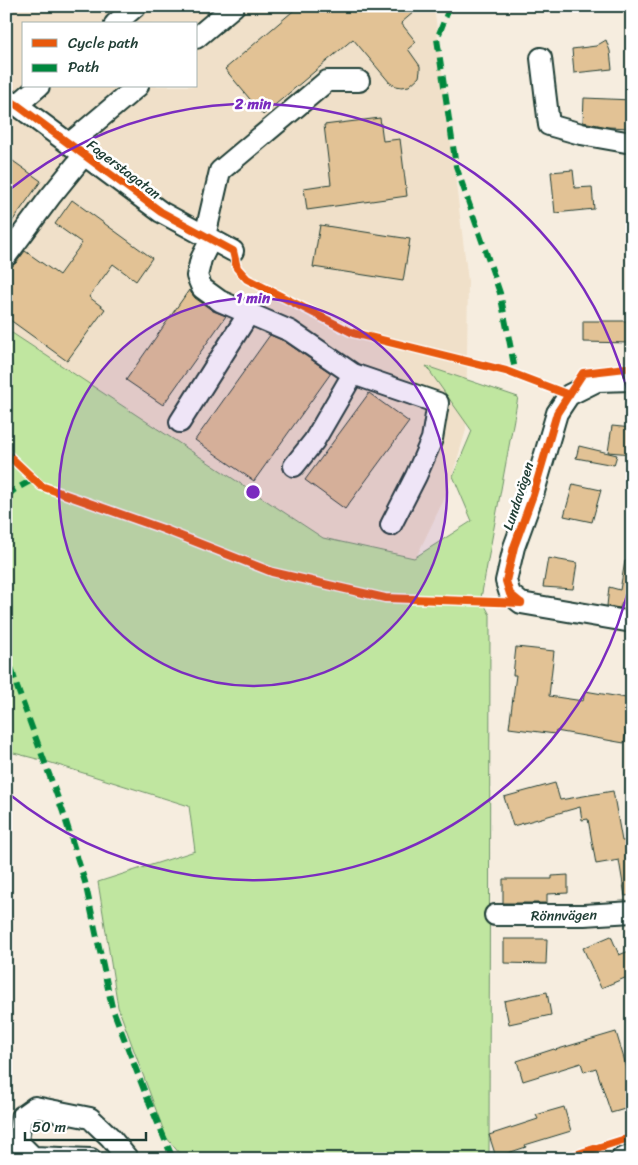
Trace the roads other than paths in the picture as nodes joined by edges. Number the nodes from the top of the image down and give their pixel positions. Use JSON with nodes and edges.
{"nodes":[{"id":1,"x":136,"y":6,"type":"edge"},
{"id":2,"x":234,"y":6,"type":"edge"},
{"id":3,"x":117,"y":22,"type":"edge"},
{"id":4,"x":198,"y":36,"type":"edge"},
{"id":5,"x":541,"y":58,"type":"dead end"},
{"id":6,"x":359,"y":82,"type":"dead end"},
{"id":7,"x":36,"y":88,"type":"edge"},
{"id":8,"x":136,"y":88,"type":"edge"},
{"id":9,"x":12,"y":102,"type":"edge"},
{"id":10,"x":632,"y":142,"type":"edge"},
{"id":11,"x":77,"y":150,"type":"junction"},
{"id":12,"x":208,"y":238,"type":"junction"},
{"id":13,"x":233,"y":251,"type":"dead end"},
{"id":14,"x":6,"y":256,"type":"edge"},
{"id":15,"x":249,"y":314,"type":"junction"},
{"id":16,"x":353,"y":374,"type":"junction"},
{"id":17,"x":632,"y":380,"type":"edge"},
{"id":18,"x":180,"y":422,"type":"dead end"},
{"id":19,"x":294,"y":466,"type":"dead end"},
{"id":20,"x":390,"y":525,"type":"dead end"},
{"id":21,"x":632,"y":622,"type":"edge"},
{"id":22,"x":632,"y":912,"type":"edge"},
{"id":23,"x":495,"y":916,"type":"dead end"},
{"id":24,"x":632,"y":1155,"type":"edge"},
{"id":25,"x":92,"y":1159,"type":"edge"},
{"id":26,"x":128,"y":1159,"type":"edge"},
{"id":27,"x":621,"y":1159,"type":"edge"}],
"edges":[{"from":1,"to":3,"type":"street"},
{"from":2,"to":4,"type":"street"},
{"from":5,"to":10,"type":"street"},
{"from":6,"to":12,"type":"street"},
{"from":7,"to":9,"type":"street"},
{"from":8,"to":11,"type":"street"},
{"from":9,"to":11,"type":"street","name":"Fagerstagatan"},
{"from":11,"to":12,"type":"street","name":"Fagerstagatan"},
{"from":11,"to":14,"type":"street"},
{"from":12,"to":13,"type":"street","name":"Fagerstagatan"},
{"from":12,"to":15,"type":"street"},
{"from":15,"to":16,"type":"street"},
{"from":15,"to":18,"type":"street"},
{"from":16,"to":19,"type":"street"},
{"from":16,"to":20,"type":"street"},
{"from":17,"to":21,"type":"street","name":"Lundavägen"},
{"from":22,"to":23,"type":"street","name":"Rönnvägen"},
{"from":24,"to":27,"type":"street"},
{"from":25,"to":26,"type":"street"}]}
